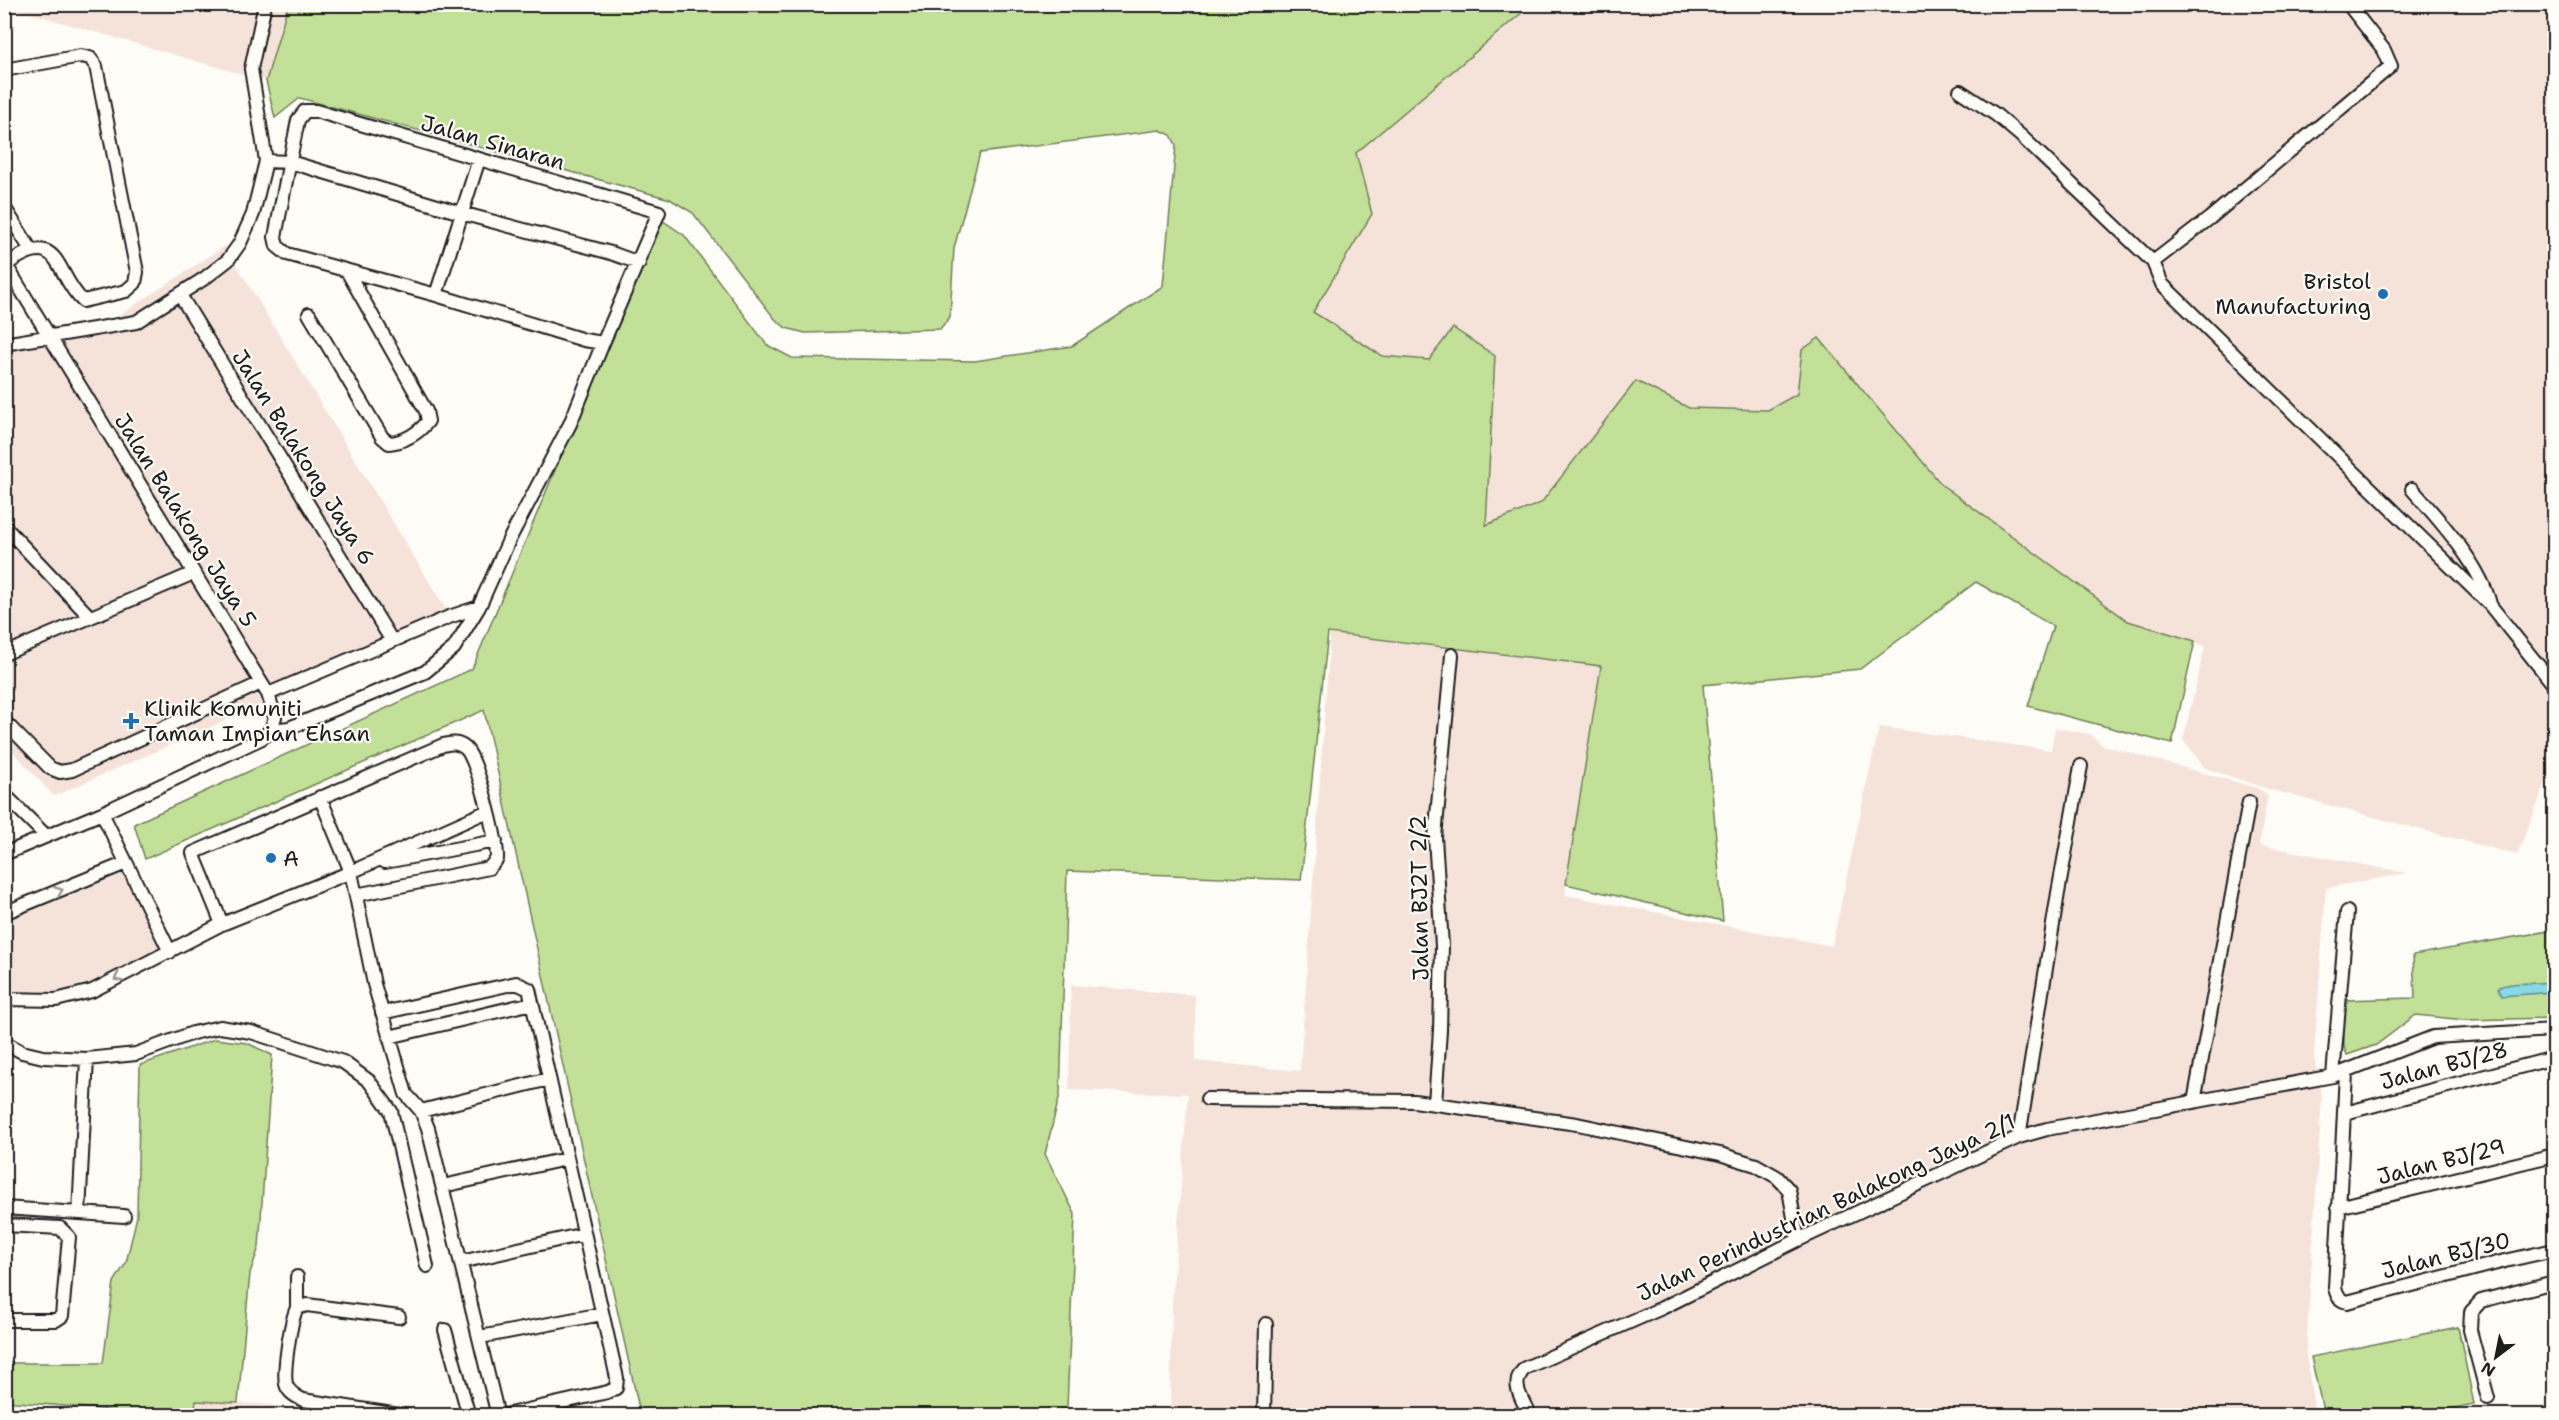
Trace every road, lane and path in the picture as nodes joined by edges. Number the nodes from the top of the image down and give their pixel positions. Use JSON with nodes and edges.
{"nodes":[{"id":1,"x":265,"y":4,"type":"edge"},
{"id":2,"x":2348,"y":4,"type":"edge"},
{"id":3,"x":4,"y":70,"type":"edge"},
{"id":4,"x":1960,"y":91,"type":"dead end"},
{"id":5,"x":479,"y":159,"type":"junction"},
{"id":6,"x":266,"y":161,"type":"junction"},
{"id":7,"x":290,"y":162,"type":"junction"},
{"id":8,"x":4,"y":207,"type":"edge"},
{"id":9,"x":462,"y":213,"type":"junction"},
{"id":10,"x":31,"y":250,"type":"junction"},
{"id":11,"x":2153,"y":262,"type":"junction"},
{"id":12,"x":5,"y":263,"type":"edge"},
{"id":13,"x":639,"y":263,"type":"junction"},
{"id":14,"x":347,"y":271,"type":"junction"},
{"id":15,"x":180,"y":295,"type":"junction"},
{"id":16,"x":436,"y":295,"type":"junction"},
{"id":17,"x":309,"y":314,"type":"dead end"},
{"id":18,"x":48,"y":336,"type":"junction"},
{"id":19,"x":603,"y":343,"type":"junction"},
{"id":20,"x":4,"y":344,"type":"edge"},
{"id":21,"x":2412,"y":489,"type":"dead end"},
{"id":22,"x":4,"y":526,"type":"edge"},
{"id":23,"x":194,"y":573,"type":"junction"},
{"id":24,"x":2490,"y":604,"type":"junction"},
{"id":25,"x":478,"y":607,"type":"junction"},
{"id":26,"x":90,"y":617,"type":"junction"},
{"id":27,"x":392,"y":641,"type":"junction"},
{"id":28,"x":4,"y":654,"type":"edge"},
{"id":29,"x":1452,"y":655,"type":"dead end"},
{"id":30,"x":261,"y":683,"type":"junction"},
{"id":31,"x":2554,"y":685,"type":"edge"},
{"id":32,"x":268,"y":694,"type":"junction"},
{"id":33,"x":4,"y":721,"type":"edge"},
{"id":34,"x":271,"y":730,"type":"junction"},
{"id":35,"x":2081,"y":766,"type":"dead end"},
{"id":36,"x":320,"y":797,"type":"junction"},
{"id":37,"x":7,"y":801,"type":"edge"},
{"id":38,"x":2249,"y":802,"type":"dead end"},
{"id":39,"x":488,"y":812,"type":"junction"},
{"id":40,"x":102,"y":813,"type":"junction"},
{"id":41,"x":46,"y":836,"type":"junction"},
{"id":42,"x":496,"y":841,"type":"junction"},
{"id":43,"x":4,"y":854,"type":"edge"},
{"id":44,"x":126,"y":863,"type":"junction"},
{"id":45,"x":365,"y":866,"type":"junction"},
{"id":46,"x":351,"y":872,"type":"junction"},
{"id":47,"x":356,"y":895,"type":"junction"},
{"id":48,"x":2346,"y":912,"type":"dead end"},
{"id":49,"x":4,"y":914,"type":"edge"},
{"id":50,"x":222,"y":924,"type":"junction"},
{"id":51,"x":170,"y":952,"type":"junction"},
{"id":52,"x":4,"y":999,"type":"edge"},
{"id":53,"x":532,"y":1003,"type":"junction"},
{"id":54,"x":382,"y":1013,"type":"junction"},
{"id":55,"x":2554,"y":1030,"type":"edge"},
{"id":56,"x":389,"y":1037,"type":"junction"},
{"id":57,"x":4,"y":1042,"type":"edge"},
{"id":58,"x":2554,"y":1058,"type":"edge"},
{"id":59,"x":87,"y":1059,"type":"junction"},
{"id":60,"x":2346,"y":1073,"type":"junction"},
{"id":61,"x":2333,"y":1076,"type":"junction"},
{"id":62,"x":549,"y":1079,"type":"junction"},
{"id":63,"x":1207,"y":1099,"type":"dead end"},
{"id":64,"x":2194,"y":1102,"type":"junction"},
{"id":65,"x":1435,"y":1104,"type":"junction"},
{"id":66,"x":421,"y":1111,"type":"junction"},
{"id":67,"x":2345,"y":1113,"type":"junction"},
{"id":68,"x":2019,"y":1137,"type":"junction"},
{"id":69,"x":2554,"y":1155,"type":"edge"},
{"id":70,"x":566,"y":1159,"type":"junction"},
{"id":71,"x":443,"y":1186,"type":"junction"},
{"id":72,"x":2338,"y":1207,"type":"junction"},
{"id":73,"x":4,"y":1208,"type":"edge"},
{"id":74,"x":79,"y":1213,"type":"junction"},
{"id":75,"x":124,"y":1216,"type":"dead end"},
{"id":76,"x":4,"y":1225,"type":"edge"},
{"id":77,"x":584,"y":1234,"type":"junction"},
{"id":78,"x":1798,"y":1240,"type":"junction"},
{"id":79,"x":2554,"y":1250,"type":"edge"},
{"id":80,"x":461,"y":1262,"type":"junction"},
{"id":81,"x":427,"y":1266,"type":"dead end"},
{"id":82,"x":297,"y":1277,"type":"dead end"},
{"id":83,"x":2554,"y":1282,"type":"edge"},
{"id":84,"x":297,"y":1308,"type":"junction"},
{"id":85,"x":603,"y":1314,"type":"junction"},
{"id":86,"x":399,"y":1317,"type":"dead end"},
{"id":87,"x":4,"y":1320,"type":"edge"},
{"id":88,"x":1266,"y":1324,"type":"dead end"},
{"id":89,"x":445,"y":1330,"type":"dead end"},
{"id":90,"x":480,"y":1337,"type":"junction"},
{"id":91,"x":2488,"y":1398,"type":"dead end"},
{"id":92,"x":405,"y":1416,"type":"edge"},
{"id":93,"x":469,"y":1416,"type":"edge"},
{"id":94,"x":500,"y":1416,"type":"edge"},
{"id":95,"x":1264,"y":1416,"type":"edge"},
{"id":96,"x":1530,"y":1416,"type":"edge"}],
"edges":[{"from":1,"to":6,"type":"street"},
{"from":2,"to":11,"type":"street"},
{"from":3,"to":10,"type":"street"},
{"from":4,"to":11,"type":"street"},
{"from":5,"to":7,"type":"street","name":"Jalan Sinaran"},
{"from":5,"to":9,"type":"street"},
{"from":5,"to":13,"type":"street","name":"Jalan Sinaran"},
{"from":6,"to":7,"type":"street"},
{"from":6,"to":15,"type":"street"},
{"from":7,"to":9,"type":"street"},
{"from":7,"to":14,"type":"street"},
{"from":8,"to":10,"type":"street"},
{"from":9,"to":13,"type":"street"},
{"from":9,"to":16,"type":"street"},
{"from":10,"to":12,"type":"street"},
{"from":11,"to":24,"type":"street"},
{"from":12,"to":18,"type":"street","name":"Jalan Balakong Jaya 5"},
{"from":13,"to":19,"type":"street"},
{"from":14,"to":16,"type":"street"},
{"from":14,"to":17,"type":"street"},
{"from":15,"to":18,"type":"street"},
{"from":15,"to":27,"type":"street","name":"Jalan Balakong Jaya 6"},
{"from":16,"to":19,"type":"street"},
{"from":18,"to":20,"type":"street"},
{"from":18,"to":23,"type":"street","name":"Jalan Balakong Jaya 5"},
{"from":19,"to":25,"type":"street"},
{"from":21,"to":24,"type":"street"},
{"from":22,"to":26,"type":"street"},
{"from":23,"to":26,"type":"street"},
{"from":23,"to":30,"type":"street","name":"Jalan Balakong Jaya 5"},
{"from":24,"to":31,"type":"street"},
{"from":25,"to":27,"type":"street"},
{"from":25,"to":34,"type":"street"},
{"from":26,"to":28,"type":"street"},
{"from":27,"to":32,"type":"street"},
{"from":29,"to":65,"type":"street","name":"Jalan BJ2T 2/2"},
{"from":30,"to":32,"type":"street","name":"Jalan Balakong Jaya 5"},
{"from":30,"to":33,"type":"street"},
{"from":32,"to":34,"type":"street","name":"Jalan Balakong Jaya 5"},
{"from":34,"to":40,"type":"street"},
{"from":35,"to":68,"type":"street"},
{"from":36,"to":39,"type":"street"},
{"from":36,"to":46,"type":"street"},
{"from":36,"to":50,"type":"street"},
{"from":37,"to":41,"type":"street"},
{"from":38,"to":64,"type":"street"},
{"from":39,"to":42,"type":"street"},
{"from":39,"to":45,"type":"street"},
{"from":40,"to":41,"type":"street"},
{"from":40,"to":44,"type":"street"},
{"from":41,"to":43,"type":"street"},
{"from":42,"to":45,"type":"street"},
{"from":42,"to":47,"type":"street"},
{"from":49,"to":44,"type":"street","one_way":true},
{"from":44,"to":51,"type":"street"},
{"from":45,"to":46,"type":"street"},
{"from":46,"to":47,"type":"street"},
{"from":46,"to":50,"type":"street"},
{"from":47,"to":54,"type":"street"},
{"from":48,"to":61,"type":"street"},
{"from":50,"to":51,"type":"street"},
{"from":51,"to":52,"type":"street","one_way":true},
{"from":53,"to":54,"type":"street"},
{"from":53,"to":56,"type":"street"},
{"from":53,"to":62,"type":"street"},
{"from":54,"to":56,"type":"street"},
{"from":55,"to":60,"type":"street","name":"Jalan Perindustrian Balakong Jaya 2/1"},
{"from":56,"to":66,"type":"street"},
{"from":57,"to":59,"type":"street"},
{"from":58,"to":67,"type":"street","name":"Jalan BJ/28"},
{"from":59,"to":74,"type":"street"},
{"from":59,"to":81,"type":"street"},
{"from":60,"to":61,"type":"street","name":"Jalan Perindustrian Balakong Jaya 2/1"},
{"from":60,"to":67,"type":"street"},
{"from":61,"to":64,"type":"street","name":"Jalan Perindustrian Balakong Jaya 2/1"},
{"from":62,"to":66,"type":"street"},
{"from":62,"to":70,"type":"street"},
{"from":63,"to":65,"type":"street"},
{"from":64,"to":68,"type":"street","name":"Jalan Perindustrian Balakong Jaya 2/1"},
{"from":65,"to":78,"type":"street"},
{"from":66,"to":71,"type":"street"},
{"from":67,"to":72,"type":"street"},
{"from":68,"to":78,"type":"street","name":"Jalan Perindustrian Balakong Jaya 2/1"},
{"from":69,"to":72,"type":"street","name":"Jalan BJ/29"},
{"from":70,"to":71,"type":"street"},
{"from":70,"to":77,"type":"street"},
{"from":71,"to":80,"type":"street"},
{"from":72,"to":79,"type":"street","name":"Jalan BJ/30"},
{"from":73,"to":74,"type":"street"},
{"from":74,"to":75,"type":"street"},
{"from":76,"to":87,"type":"street"},
{"from":77,"to":80,"type":"street"},
{"from":77,"to":85,"type":"street"},
{"from":78,"to":96,"type":"street","name":"Jalan Perindustrian Balakong Jaya 2/1"},
{"from":80,"to":90,"type":"street"},
{"from":82,"to":84,"type":"street"},
{"from":83,"to":91,"type":"street"},
{"from":84,"to":86,"type":"street"},
{"from":84,"to":92,"type":"street"},
{"from":85,"to":90,"type":"street"},
{"from":85,"to":94,"type":"street"},
{"from":88,"to":95,"type":"street"},
{"from":89,"to":93,"type":"street"},
{"from":90,"to":94,"type":"street"}]}
